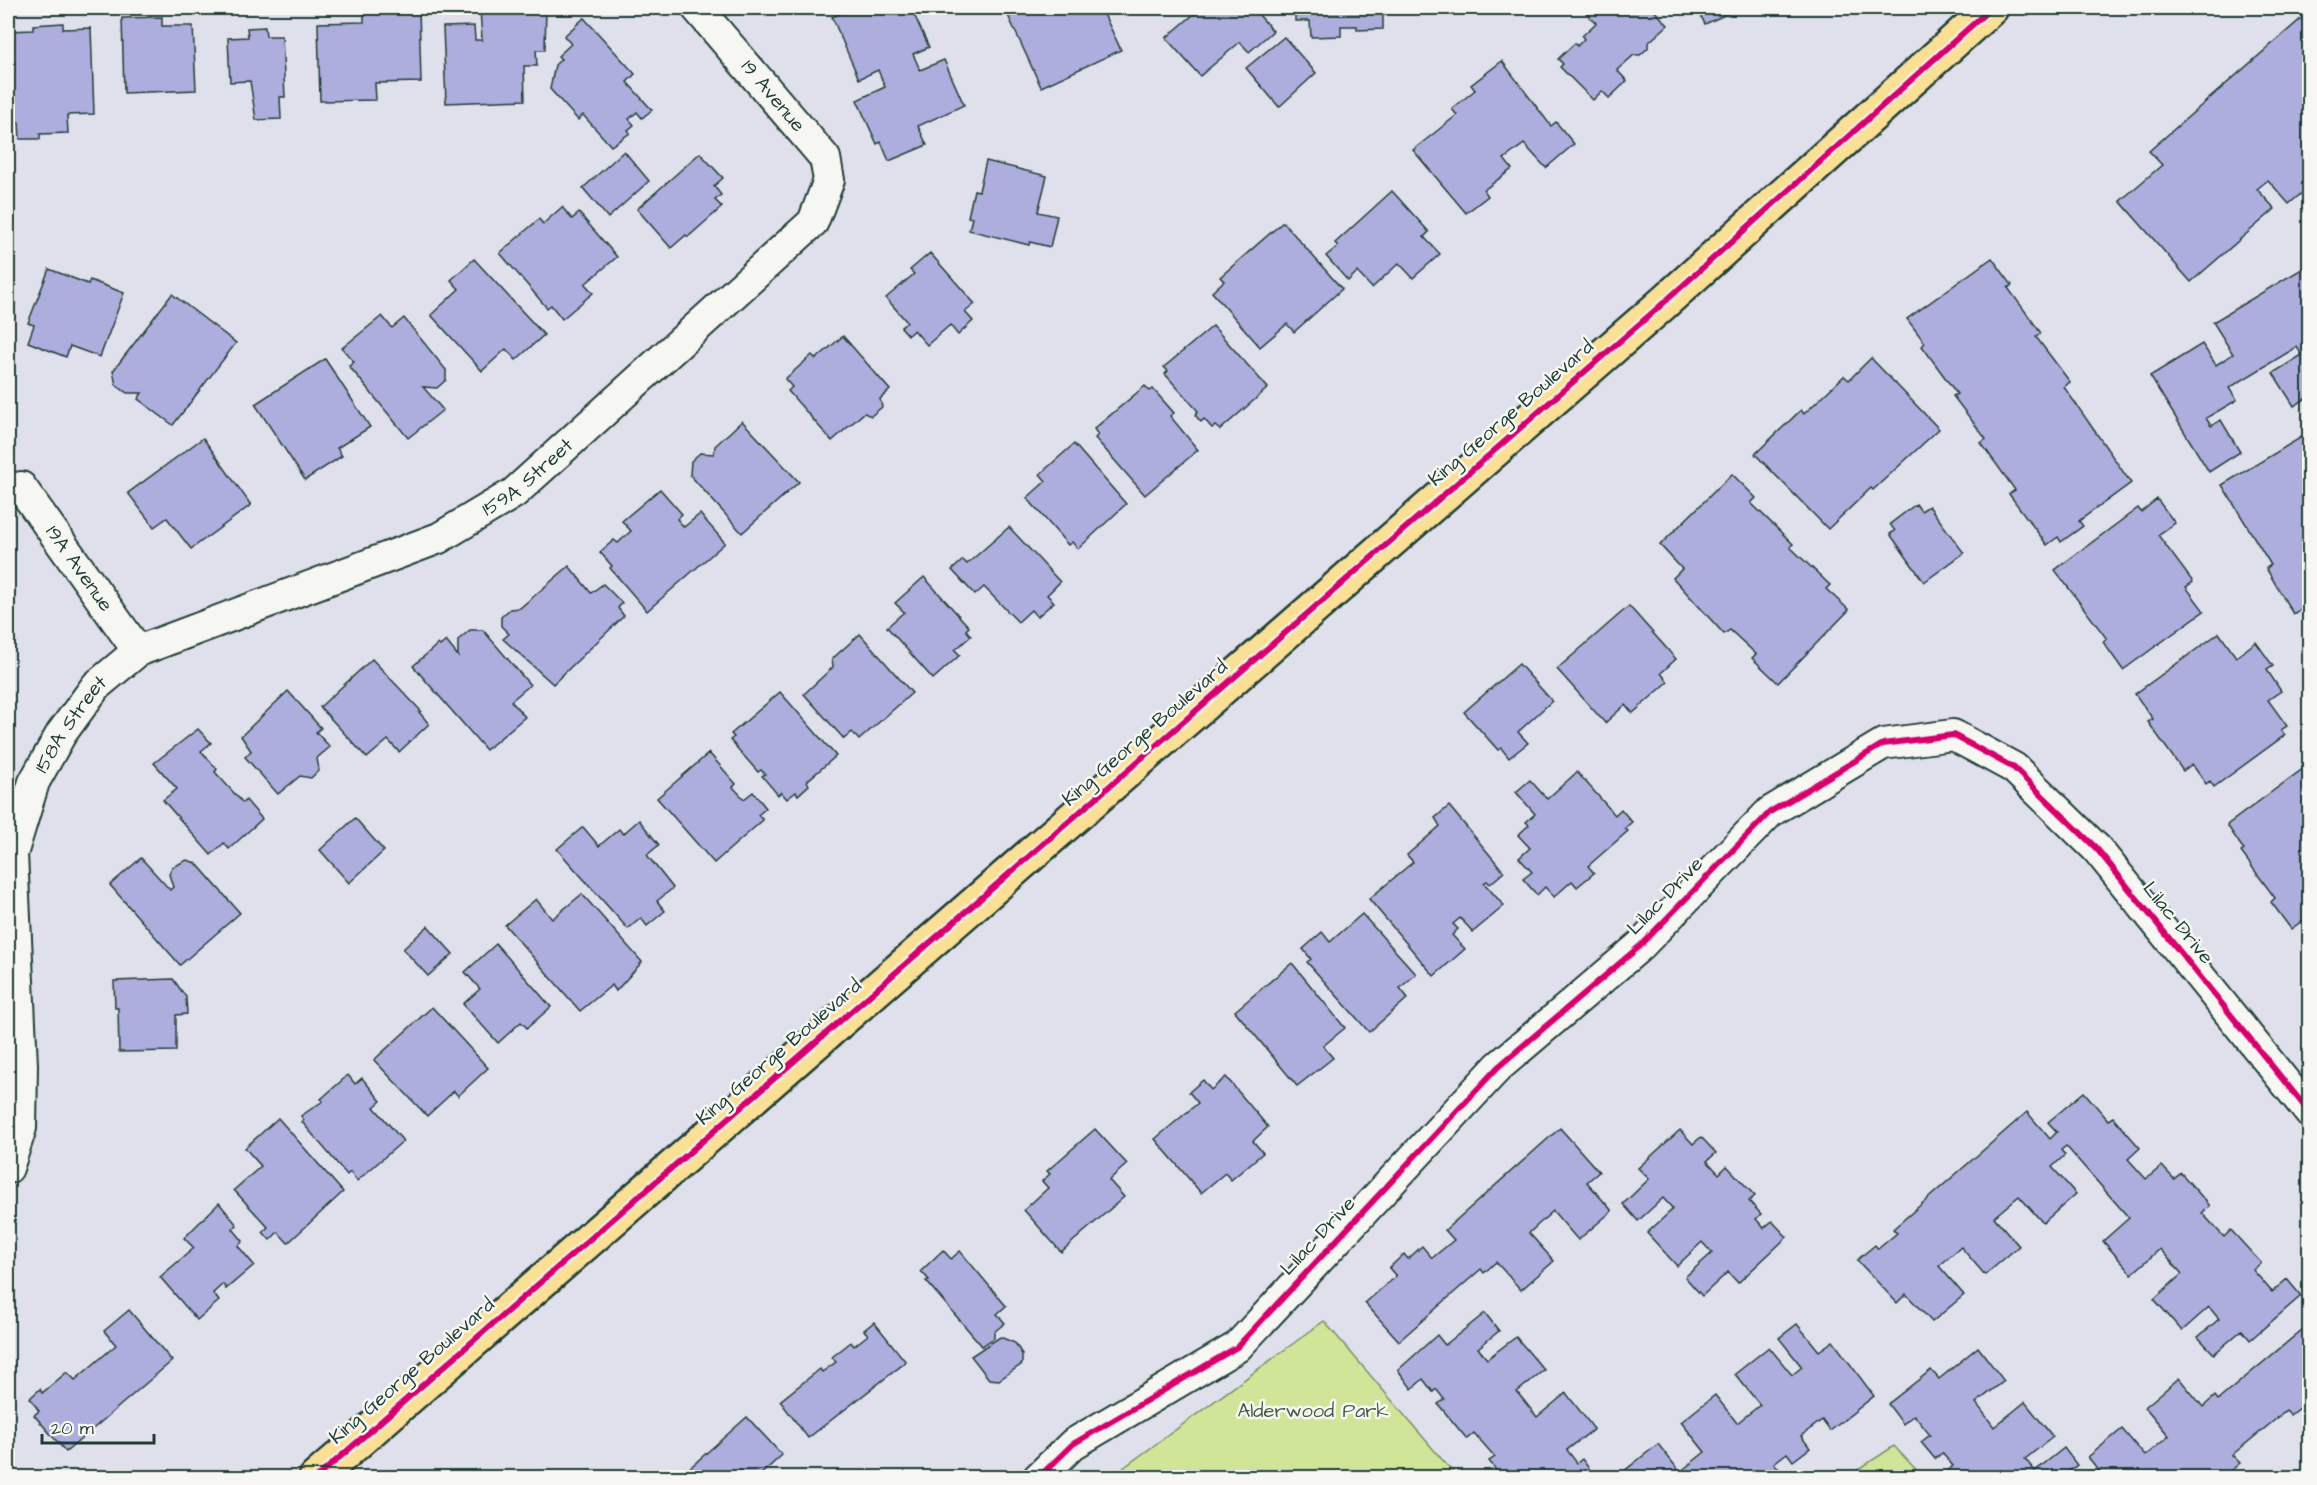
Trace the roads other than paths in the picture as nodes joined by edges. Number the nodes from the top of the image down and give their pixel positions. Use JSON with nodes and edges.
{"nodes":[{"id":1,"x":1988,"y":9,"type":"edge"},
{"id":2,"x":703,"y":11,"type":"edge"},
{"id":3,"x":829,"y":180,"type":"joint"},
{"id":4,"x":21,"y":487,"type":"dead end"},
{"id":5,"x":138,"y":651,"type":"junction"},
{"id":6,"x":2310,"y":1113,"type":"edge"},
{"id":7,"x":8,"y":1168,"type":"edge"},
{"id":8,"x":316,"y":1478,"type":"edge"},
{"id":9,"x":1038,"y":1478,"type":"edge"}],
"edges":[{"from":1,"to":8,"type":"main road","name":"King George Boulevard"},
{"from":2,"to":3,"type":"street","name":"19 Avenue"},
{"from":3,"to":5,"type":"street","name":"159A Street"},
{"from":4,"to":5,"type":"street","name":"19A Avenue"},
{"from":5,"to":7,"type":"street","name":"158A Street"},
{"from":6,"to":9,"type":"street","name":"Lilac Drive"}]}
